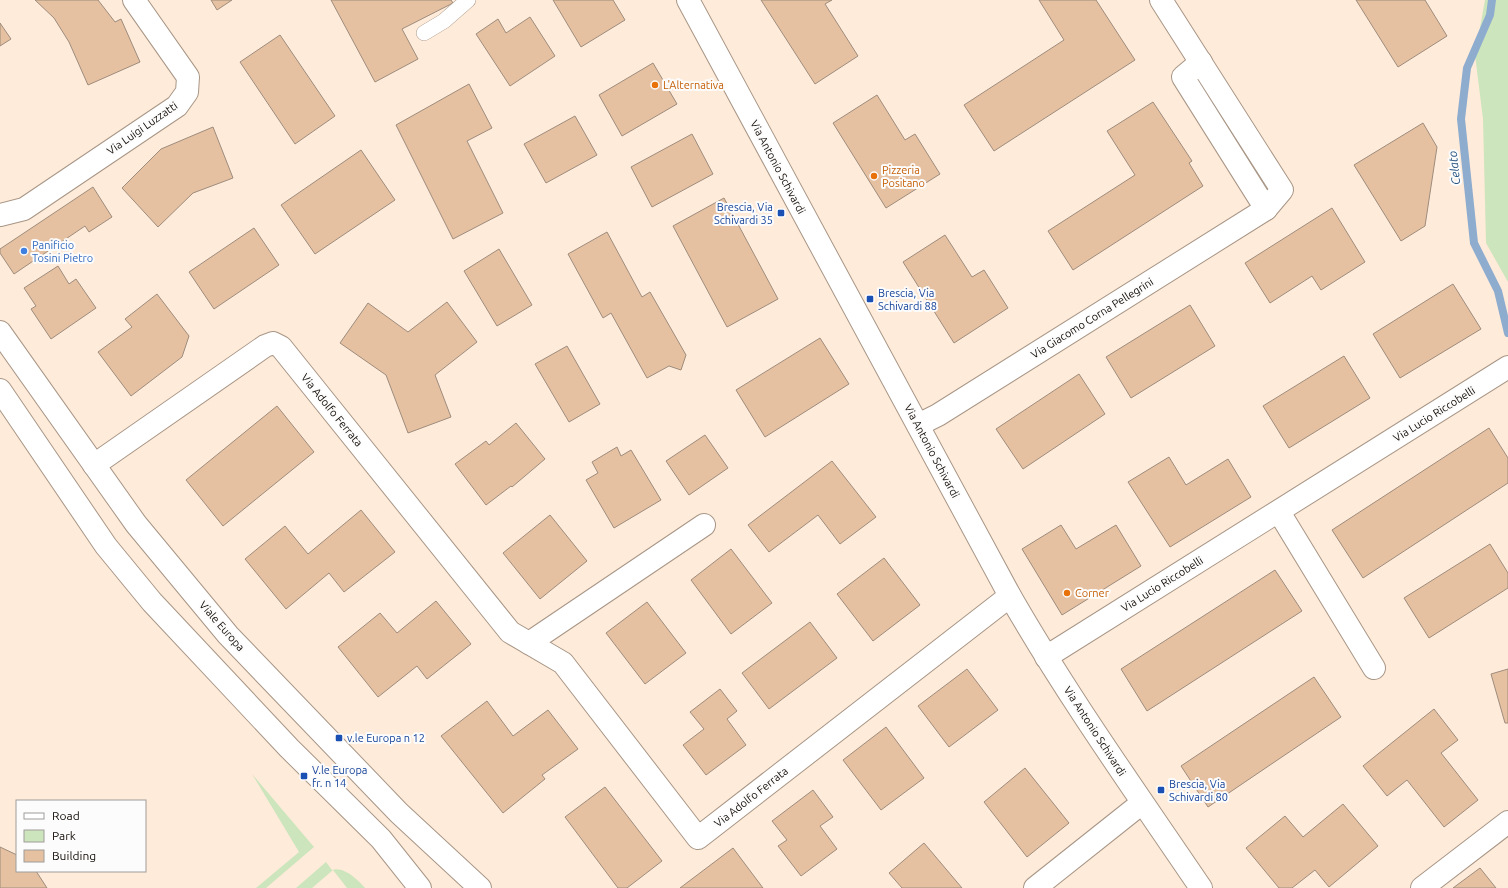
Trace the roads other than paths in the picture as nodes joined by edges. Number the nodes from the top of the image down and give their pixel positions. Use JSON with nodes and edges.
{"nodes":[{"id":1,"x":134,"y":0,"type":"edge"},
{"id":2,"x":468,"y":0,"type":"edge"},
{"id":3,"x":688,"y":0,"type":"edge"},
{"id":4,"x":1161,"y":0,"type":"edge"},
{"id":5,"x":424,"y":33,"type":"dead end"},
{"id":6,"x":0,"y":215,"type":"edge"},
{"id":7,"x":0,"y":332,"type":"edge"},
{"id":8,"x":1504,"y":370,"type":"edge"},
{"id":9,"x":0,"y":390,"type":"edge"},
{"id":10,"x":918,"y":425,"type":"junction"},
{"id":11,"x":94,"y":465,"type":"junction"},
{"id":12,"x":1279,"y":512,"type":"junction"},
{"id":13,"x":704,"y":525,"type":"dead end"},
{"id":14,"x":1010,"y":596,"type":"junction"},
{"id":15,"x":529,"y":643,"type":"junction"},
{"id":16,"x":1046,"y":656,"type":"junction"},
{"id":17,"x":1374,"y":668,"type":"dead end"},
{"id":18,"x":1142,"y":803,"type":"junction"},
{"id":19,"x":1508,"y":822,"type":"edge"},
{"id":20,"x":420,"y":888,"type":"edge"},
{"id":21,"x":480,"y":888,"type":"edge"},
{"id":22,"x":1035,"y":888,"type":"edge"},
{"id":23,"x":1201,"y":888,"type":"edge"},
{"id":24,"x":1422,"y":888,"type":"edge"}],
"edges":[{"from":1,"to":6,"type":"street","name":"Via Luigi Luzzatti"},
{"from":2,"to":5,"type":"lane"},
{"from":3,"to":10,"type":"street","name":"Via Antonio Schivardi"},
{"from":4,"to":10,"type":"street","name":"Via Giacomo Corna Pellegrini"},
{"from":7,"to":11,"type":"street","name":"Viale Europa"},
{"from":8,"to":12,"type":"street","name":"Via Lucio Riccobelli"},
{"from":9,"to":20,"type":"street"},
{"from":10,"to":14,"type":"street","name":"Via Antonio Schivardi"},
{"from":11,"to":15,"type":"street","name":"Via Adolfo Ferrata"},
{"from":11,"to":21,"type":"street","name":"Viale Europa"},
{"from":12,"to":16,"type":"street","name":"Via Lucio Riccobelli"},
{"from":12,"to":17,"type":"street"},
{"from":13,"to":15,"type":"street"},
{"from":14,"to":15,"type":"street","name":"Via Adolfo Ferrata"},
{"from":14,"to":16,"type":"street","name":"Via Antonio Schivardi"},
{"from":16,"to":18,"type":"street","name":"Via Antonio Schivardi"},
{"from":18,"to":22,"type":"street"},
{"from":18,"to":23,"type":"street","name":"Via Antonio Schivardi"},
{"from":19,"to":24,"type":"street"}]}
